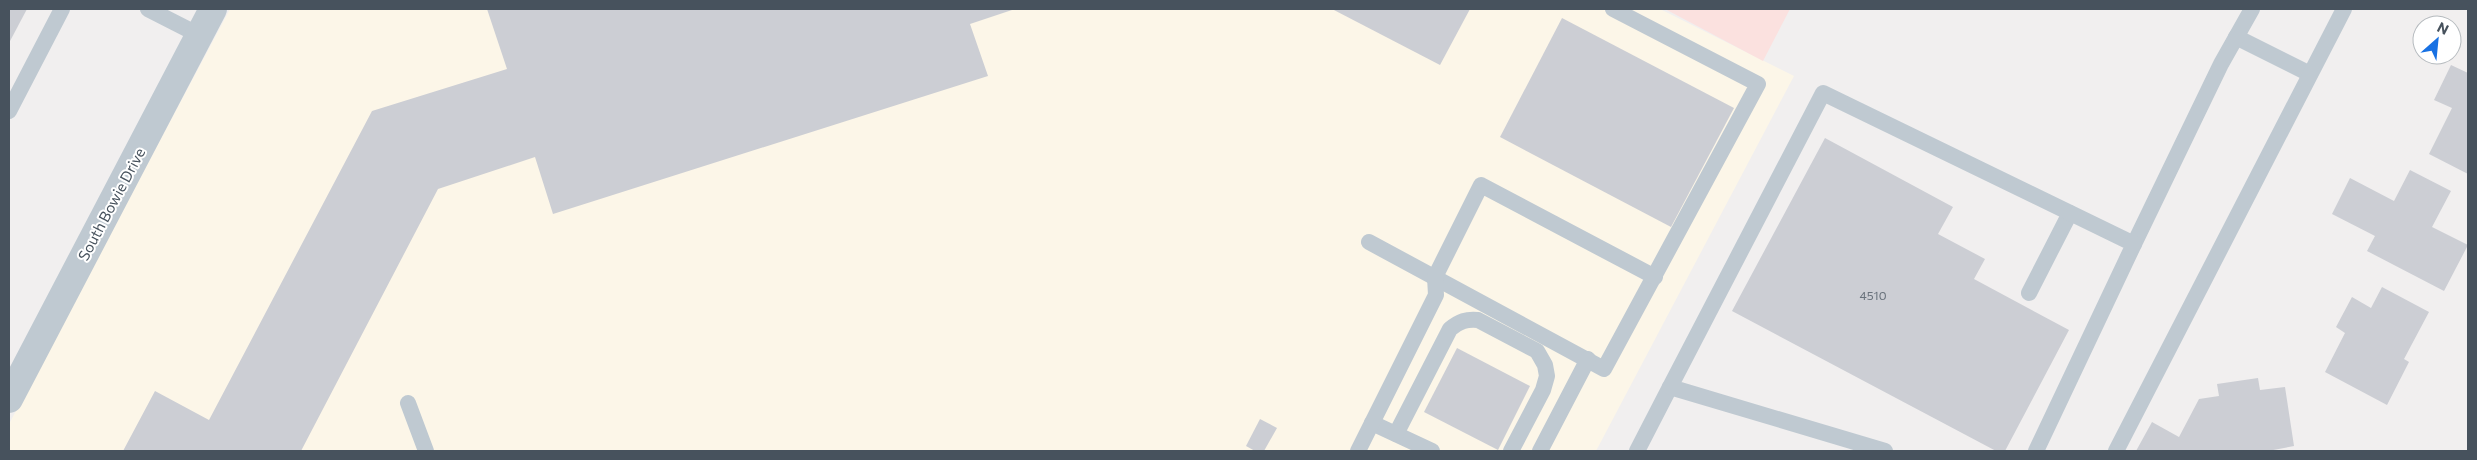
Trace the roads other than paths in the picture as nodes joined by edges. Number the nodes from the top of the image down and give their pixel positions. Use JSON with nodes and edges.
{"nodes":[{"id":1,"x":62,"y":9,"type":"edge"},
{"id":2,"x":148,"y":9,"type":"edge"},
{"id":3,"x":213,"y":9,"type":"edge"},
{"id":4,"x":1613,"y":9,"type":"edge"},
{"id":5,"x":2252,"y":9,"type":"edge"},
{"id":6,"x":2344,"y":9,"type":"edge"},
{"id":7,"x":200,"y":35,"type":"junction"},
{"id":8,"x":2236,"y":37,"type":"junction"},
{"id":9,"x":2310,"y":74,"type":"junction"},
{"id":10,"x":9,"y":111,"type":"edge"},
{"id":11,"x":2070,"y":213,"type":"junction"},
{"id":12,"x":1369,"y":242,"type":"dead end"},
{"id":13,"x":2134,"y":244,"type":"junction"},
{"id":14,"x":1434,"y":277,"type":"junction"},
{"id":15,"x":1655,"y":277,"type":"junction"},
{"id":16,"x":2029,"y":293,"type":"dead end"},
{"id":17,"x":1588,"y":360,"type":"junction"},
{"id":18,"x":1670,"y":387,"type":"junction"},
{"id":19,"x":9,"y":399,"type":"edge"},
{"id":20,"x":408,"y":403,"type":"dead end"},
{"id":21,"x":1372,"y":423,"type":"junction"},
{"id":22,"x":1396,"y":434,"type":"junction"},
{"id":23,"x":426,"y":451,"type":"edge"},
{"id":24,"x":1358,"y":451,"type":"edge"},
{"id":25,"x":1432,"y":451,"type":"edge"},
{"id":26,"x":1511,"y":451,"type":"edge"},
{"id":27,"x":1540,"y":451,"type":"edge"},
{"id":28,"x":1637,"y":451,"type":"edge"},
{"id":29,"x":1886,"y":451,"type":"edge"},
{"id":30,"x":2036,"y":451,"type":"edge"},
{"id":31,"x":2116,"y":451,"type":"edge"}],
"edges":[{"from":1,"to":10,"type":"lane"},
{"from":2,"to":7,"type":"lane"},
{"from":3,"to":7,"type":"street","name":"South Bowie Drive"},
{"from":4,"to":15,"type":"lane"},
{"from":5,"to":8,"type":"lane"},
{"from":6,"to":9,"type":"lane"},
{"from":7,"to":19,"type":"street","name":"South Bowie Drive"},
{"from":8,"to":9,"type":"lane"},
{"from":8,"to":13,"type":"lane"},
{"from":9,"to":31,"type":"lane"},
{"from":11,"to":13,"type":"lane"},
{"from":11,"to":16,"type":"lane"},
{"from":11,"to":18,"type":"lane"},
{"from":12,"to":14,"type":"lane"},
{"from":13,"to":30,"type":"lane"},
{"from":14,"to":15,"type":"lane"},
{"from":14,"to":17,"type":"lane"},
{"from":14,"to":21,"type":"lane"},
{"from":15,"to":17,"type":"lane"},
{"from":17,"to":27,"type":"lane"},
{"from":18,"to":28,"type":"lane"},
{"from":18,"to":29,"type":"lane"},
{"from":20,"to":23,"type":"lane"},
{"from":21,"to":22,"type":"lane"},
{"from":21,"to":24,"type":"lane"},
{"from":22,"to":25,"type":"lane"},
{"from":22,"to":26,"type":"lane"}]}
